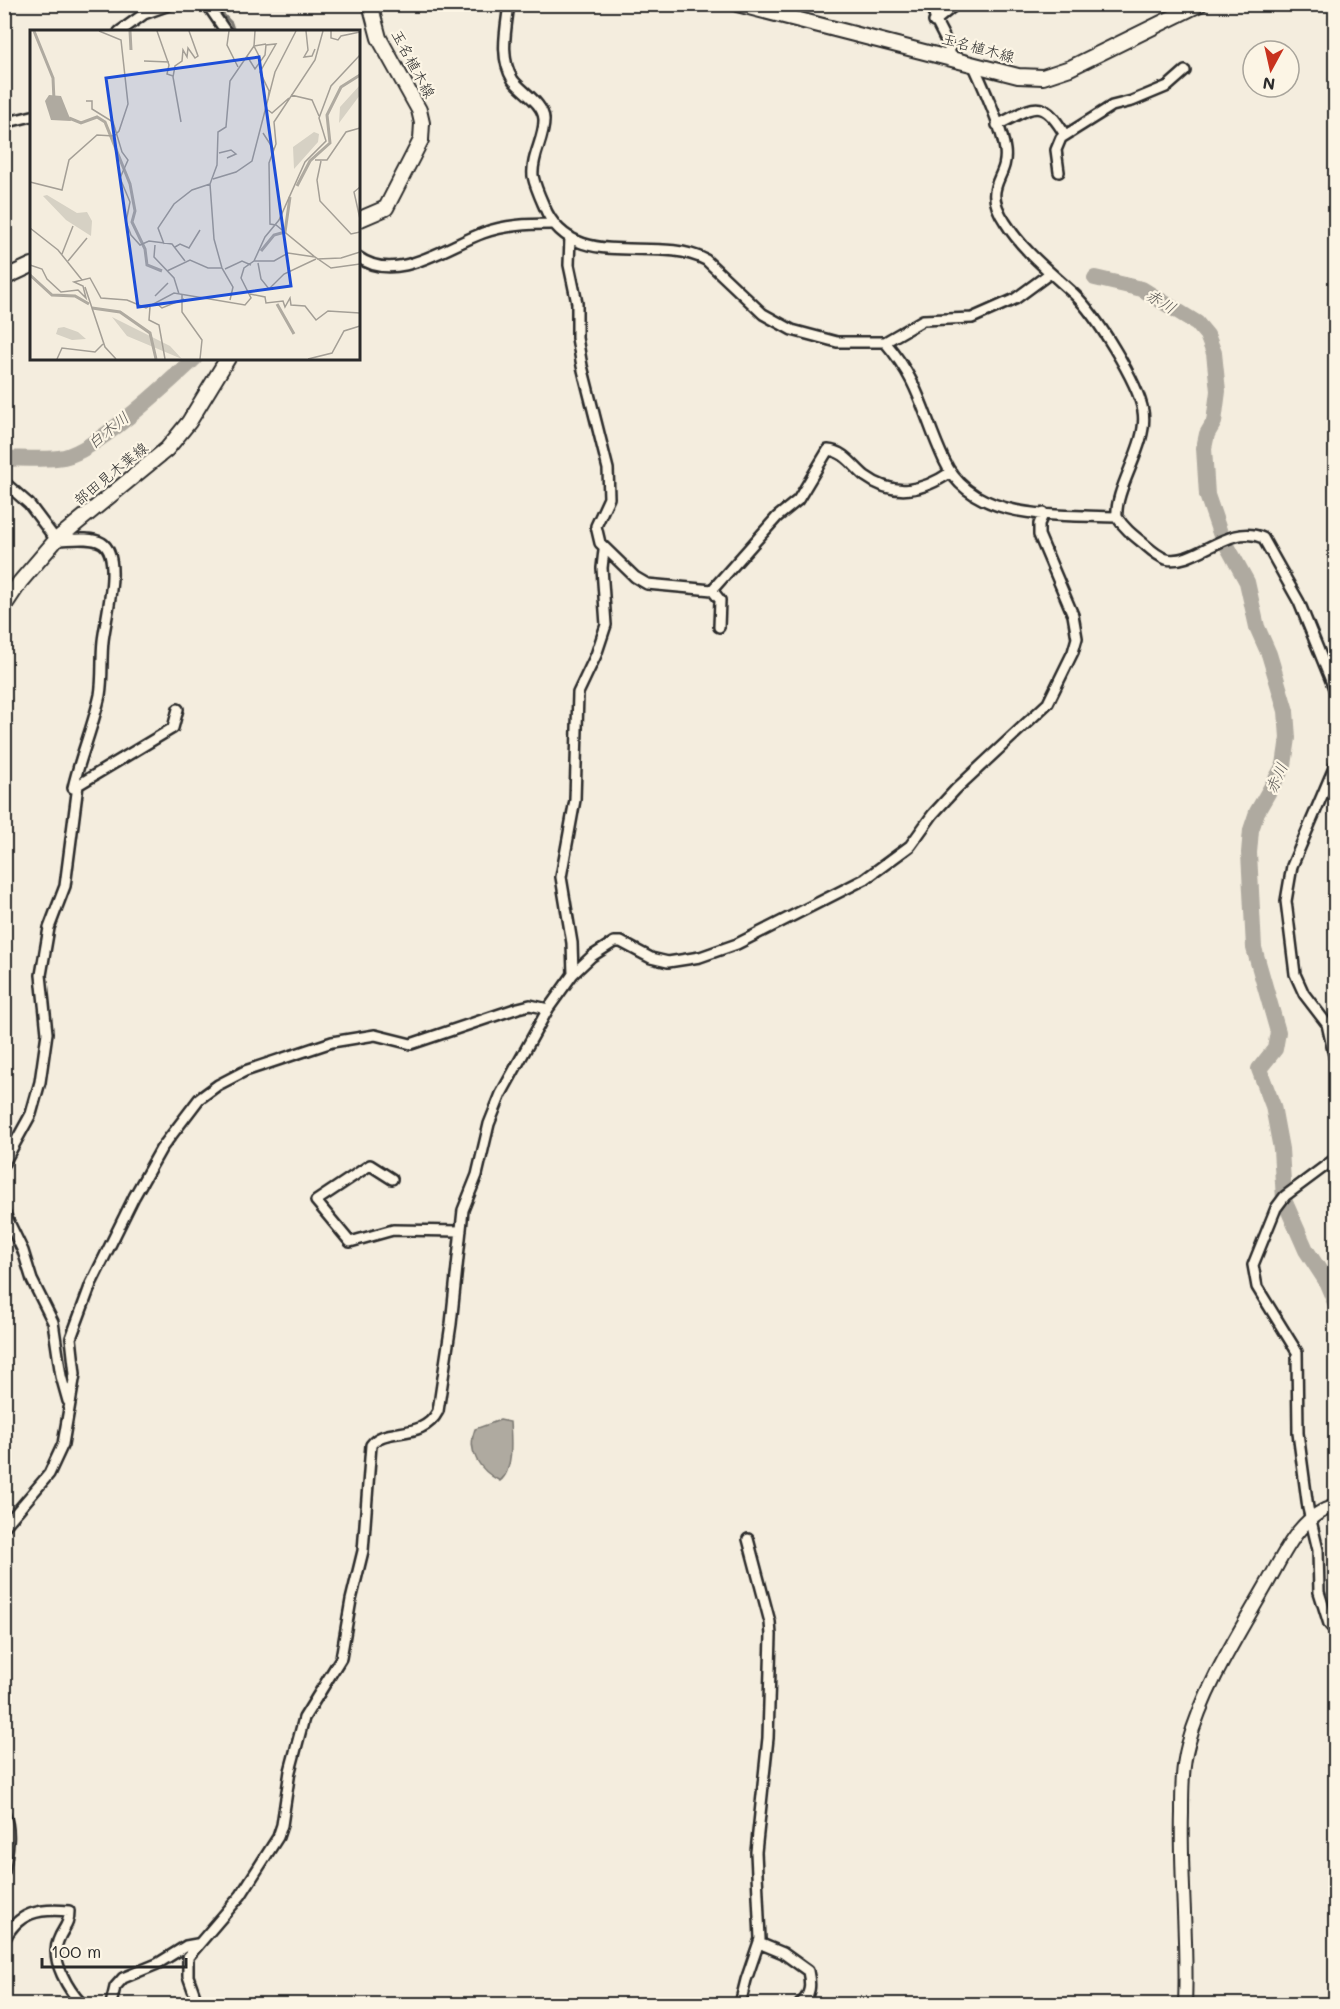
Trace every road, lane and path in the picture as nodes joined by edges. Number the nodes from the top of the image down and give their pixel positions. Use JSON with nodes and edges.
{"nodes":[{"id":1,"x":172,"y":4,"type":"edge"},
{"id":2,"x":207,"y":4,"type":"edge"},
{"id":3,"x":370,"y":4,"type":"edge"},
{"id":4,"x":509,"y":4,"type":"edge"},
{"id":5,"x":737,"y":4,"type":"edge"},
{"id":6,"x":932,"y":4,"type":"edge"},
{"id":7,"x":956,"y":4,"type":"edge"},
{"id":8,"x":1200,"y":4,"type":"edge"},
{"id":9,"x":1179,"y":9,"type":"edge"},
{"id":10,"x":934,"y":22,"type":"junction"},
{"id":11,"x":122,"y":30,"type":"edge"},
{"id":12,"x":225,"y":30,"type":"edge"},
{"id":13,"x":951,"y":57,"type":"junction"},
{"id":14,"x":973,"y":64,"type":"junction"},
{"id":15,"x":1185,"y":71,"type":"dead end"},
{"id":16,"x":30,"y":116,"type":"edge"},
{"id":17,"x":4,"y":123,"type":"edge"},
{"id":18,"x":997,"y":125,"type":"junction"},
{"id":19,"x":1065,"y":135,"type":"junction"},
{"id":20,"x":1059,"y":172,"type":"dead end"},
{"id":21,"x":360,"y":219,"type":"edge"},
{"id":22,"x":551,"y":224,"type":"junction"},
{"id":23,"x":570,"y":237,"type":"junction"},
{"id":24,"x":360,"y":258,"type":"edge"},
{"id":25,"x":30,"y":266,"type":"edge"},
{"id":26,"x":1049,"y":273,"type":"junction"},
{"id":27,"x":4,"y":278,"type":"edge"},
{"id":28,"x":885,"y":342,"type":"junction"},
{"id":29,"x":227,"y":360,"type":"edge"},
{"id":30,"x":951,"y":472,"type":"junction"},
{"id":31,"x":4,"y":482,"type":"edge"},
{"id":32,"x":1044,"y":513,"type":"junction"},
{"id":33,"x":1117,"y":517,"type":"junction"},
{"id":34,"x":56,"y":540,"type":"junction"},
{"id":35,"x":604,"y":550,"type":"junction"},
{"id":36,"x":712,"y":590,"type":"junction"},
{"id":37,"x":4,"y":606,"type":"edge"},
{"id":38,"x":719,"y":627,"type":"dead end"},
{"id":39,"x":1335,"y":693,"type":"edge"},
{"id":40,"x":178,"y":709,"type":"dead end"},
{"id":41,"x":1335,"y":763,"type":"edge"},
{"id":42,"x":78,"y":785,"type":"junction"},
{"id":43,"x":573,"y":974,"type":"junction"},
{"id":44,"x":548,"y":1009,"type":"junction"},
{"id":45,"x":1335,"y":1064,"type":"edge"},
{"id":46,"x":1335,"y":1158,"type":"edge"},
{"id":47,"x":4,"y":1163,"type":"edge"},
{"id":48,"x":392,"y":1179,"type":"dead end"},
{"id":49,"x":4,"y":1212,"type":"edge"},
{"id":50,"x":461,"y":1231,"type":"junction"},
{"id":51,"x":69,"y":1407,"type":"junction"},
{"id":52,"x":1335,"y":1506,"type":"edge"},
{"id":53,"x":1310,"y":1520,"type":"junction"},
{"id":54,"x":4,"y":1527,"type":"edge"},
{"id":55,"x":748,"y":1539,"type":"dead end"},
{"id":56,"x":1335,"y":1632,"type":"edge"},
{"id":57,"x":4,"y":1813,"type":"edge"},
{"id":58,"x":4,"y":1872,"type":"edge"},
{"id":59,"x":4,"y":1941,"type":"edge"},
{"id":60,"x":759,"y":1943,"type":"junction"},
{"id":61,"x":196,"y":1944,"type":"junction"},
{"id":62,"x":82,"y":2004,"type":"edge"},
{"id":63,"x":111,"y":2004,"type":"edge"},
{"id":64,"x":198,"y":2004,"type":"edge"},
{"id":65,"x":740,"y":2004,"type":"edge"},
{"id":66,"x":800,"y":2004,"type":"edge"},
{"id":67,"x":1185,"y":2004,"type":"edge"}],
"edges":[{"from":1,"to":11,"type":"street"},
{"from":2,"to":12,"type":"street"},
{"from":3,"to":21,"type":"main road","name":"玉名植木線"},
{"from":4,"to":22,"type":"street"},
{"from":5,"to":13,"type":"main road","name":"玉名植木線"},
{"from":6,"to":10,"type":"street"},
{"from":7,"to":10,"type":"street"},
{"from":8,"to":9,"type":"main road","name":"玉名植木線"},
{"from":9,"to":14,"type":"main road","name":"玉名植木線"},
{"from":10,"to":13,"type":"street"},
{"from":13,"to":14,"type":"main road","name":"玉名植木線"},
{"from":14,"to":18,"type":"street"},
{"from":15,"to":19,"type":"street"},
{"from":16,"to":17,"type":"street"},
{"from":18,"to":19,"type":"street"},
{"from":18,"to":26,"type":"street"},
{"from":19,"to":20,"type":"street"},
{"from":22,"to":23,"type":"street"},
{"from":22,"to":24,"type":"street"},
{"from":23,"to":28,"type":"street"},
{"from":23,"to":35,"type":"street"},
{"from":25,"to":27,"type":"main road"},
{"from":26,"to":28,"type":"street"},
{"from":26,"to":33,"type":"street"},
{"from":28,"to":30,"type":"street"},
{"from":29,"to":34,"type":"main road","name":"部田見木葉線"},
{"from":30,"to":32,"type":"street"},
{"from":30,"to":36,"type":"street"},
{"from":31,"to":34,"type":"street"},
{"from":32,"to":33,"type":"street"},
{"from":32,"to":43,"type":"street"},
{"from":33,"to":39,"type":"street"},
{"from":34,"to":37,"type":"main road","name":"部田見木葉線"},
{"from":34,"to":42,"type":"street"},
{"from":35,"to":36,"type":"street"},
{"from":35,"to":43,"type":"street"},
{"from":36,"to":38,"type":"street"},
{"from":40,"to":42,"type":"street"},
{"from":41,"to":45,"type":"street"},
{"from":42,"to":47,"type":"street"},
{"from":43,"to":44,"type":"street"},
{"from":44,"to":50,"type":"street"},
{"from":44,"to":51,"type":"street"},
{"from":46,"to":53,"type":"street"},
{"from":48,"to":50,"type":"street"},
{"from":49,"to":51,"type":"street"},
{"from":50,"to":61,"type":"street"},
{"from":51,"to":54,"type":"street"},
{"from":52,"to":53,"type":"street"},
{"from":53,"to":56,"type":"street"},
{"from":53,"to":67,"type":"street"},
{"from":55,"to":60,"type":"street"},
{"from":57,"to":58,"type":"street"},
{"from":59,"to":62,"type":"street"},
{"from":60,"to":65,"type":"street"},
{"from":60,"to":66,"type":"street"},
{"from":61,"to":63,"type":"street"},
{"from":61,"to":64,"type":"street"}]}
